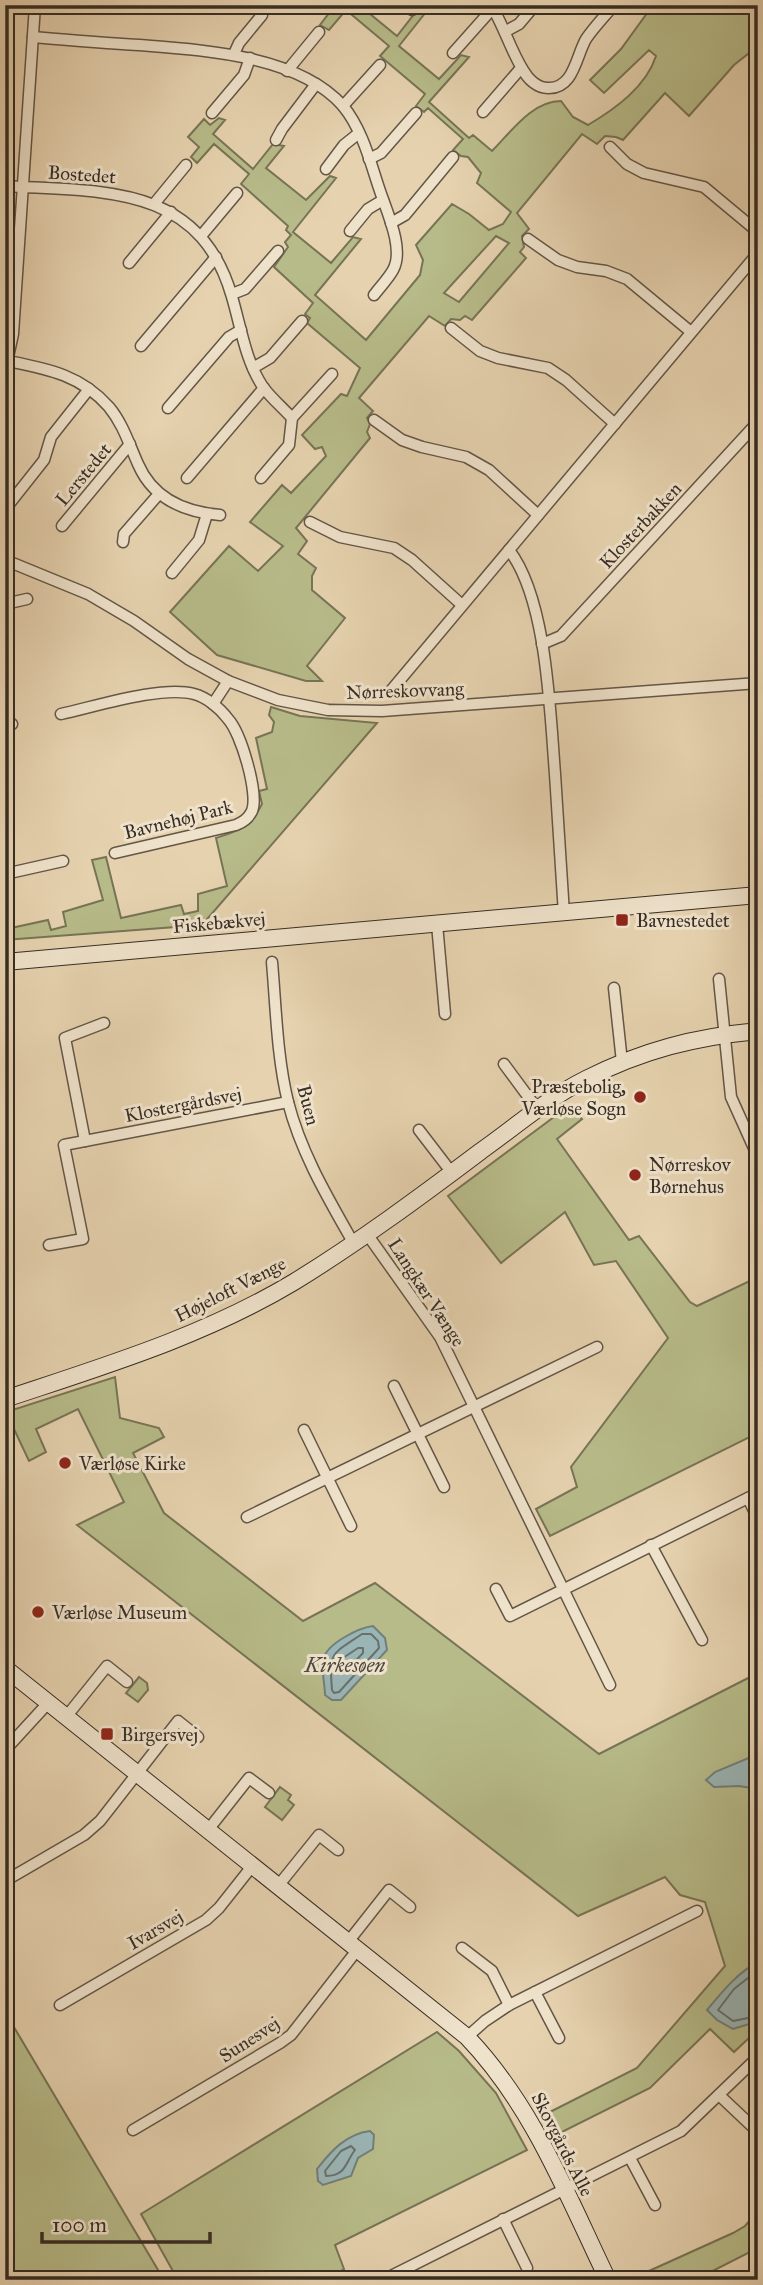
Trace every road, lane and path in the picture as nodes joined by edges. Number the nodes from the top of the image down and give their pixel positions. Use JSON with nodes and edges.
{"nodes":[{"id":1,"x":35,"y":5,"type":"edge"},
{"id":2,"x":535,"y":5,"type":"edge"},
{"id":3,"x":614,"y":5,"type":"edge"},
{"id":4,"x":492,"y":6,"type":"edge"},
{"id":5,"x":262,"y":15,"type":"dead end"},
{"id":6,"x":506,"y":31,"type":"junction"},
{"id":7,"x":319,"y":32,"type":"dead end"},
{"id":8,"x":33,"y":37,"type":"junction"},
{"id":9,"x":453,"y":53,"type":"dead end"},
{"id":10,"x":234,"y":54,"type":"junction"},
{"id":11,"x":250,"y":58,"type":"junction"},
{"id":12,"x":380,"y":65,"type":"dead end"},
{"id":13,"x":521,"y":68,"type":"junction"},
{"id":14,"x":287,"y":71,"type":"junction"},
{"id":15,"x":316,"y":84,"type":"junction"},
{"id":16,"x":342,"y":106,"type":"junction"},
{"id":17,"x":483,"y":111,"type":"dead end"},
{"id":18,"x":212,"y":113,"type":"dead end"},
{"id":19,"x":416,"y":113,"type":"dead end"},
{"id":20,"x":359,"y":133,"type":"junction"},
{"id":21,"x":276,"y":140,"type":"dead end"},
{"id":22,"x":610,"y":147,"type":"dead end"},
{"id":23,"x":453,"y":157,"type":"dead end"},
{"id":24,"x":369,"y":159,"type":"junction"},
{"id":25,"x":186,"y":165,"type":"dead end"},
{"id":26,"x":326,"y":169,"type":"dead end"},
{"id":27,"x":5,"y":186,"type":"edge"},
{"id":28,"x":23,"y":187,"type":"junction"},
{"id":29,"x":237,"y":193,"type":"dead end"},
{"id":30,"x":383,"y":200,"type":"junction"},
{"id":31,"x":155,"y":204,"type":"junction"},
{"id":32,"x":171,"y":212,"type":"junction"},
{"id":33,"x":391,"y":223,"type":"junction"},
{"id":34,"x":351,"y":231,"type":"dead end"},
{"id":35,"x":758,"y":232,"type":"edge"},
{"id":36,"x":201,"y":236,"type":"junction"},
{"id":37,"x":528,"y":239,"type":"dead end"},
{"id":38,"x":278,"y":251,"type":"dead end"},
{"id":39,"x":758,"y":253,"type":"edge"},
{"id":40,"x":216,"y":257,"type":"junction"},
{"id":41,"x":130,"y":263,"type":"dead end"},
{"id":42,"x":232,"y":294,"type":"junction"},
{"id":43,"x":374,"y":295,"type":"dead end"},
{"id":44,"x":302,"y":321,"type":"dead end"},
{"id":45,"x":451,"y":328,"type":"dead end"},
{"id":46,"x":241,"y":330,"type":"junction"},
{"id":47,"x":691,"y":332,"type":"junction"},
{"id":48,"x":141,"y":345,"type":"dead end"},
{"id":49,"x":7,"y":366,"type":"edge"},
{"id":50,"x":253,"y":368,"type":"junction"},
{"id":51,"x":332,"y":374,"type":"dead end"},
{"id":52,"x":264,"y":388,"type":"junction"},
{"id":53,"x":89,"y":389,"type":"junction"},
{"id":54,"x":168,"y":408,"type":"dead end"},
{"id":55,"x":292,"y":418,"type":"junction"},
{"id":56,"x":374,"y":420,"type":"dead end"},
{"id":57,"x":758,"y":422,"type":"edge"},
{"id":58,"x":615,"y":424,"type":"junction"},
{"id":59,"x":130,"y":444,"type":"junction"},
{"id":60,"x":187,"y":478,"type":"dead end"},
{"id":61,"x":261,"y":478,"type":"dead end"},
{"id":62,"x":158,"y":495,"type":"junction"},
{"id":63,"x":6,"y":509,"type":"edge"},
{"id":64,"x":207,"y":514,"type":"junction"},
{"id":65,"x":220,"y":515,"type":"dead end"},
{"id":66,"x":538,"y":515,"type":"junction"},
{"id":67,"x":310,"y":522,"type":"dead end"},
{"id":68,"x":62,"y":526,"type":"dead end"},
{"id":69,"x":123,"y":541,"type":"dead end"},
{"id":70,"x":509,"y":550,"type":"junction"},
{"id":71,"x":5,"y":560,"type":"edge"},
{"id":72,"x":172,"y":573,"type":"dead end"},
{"id":73,"x":27,"y":599,"type":"dead end"},
{"id":74,"x":5,"y":604,"type":"edge"},
{"id":75,"x":462,"y":606,"type":"junction"},
{"id":76,"x":542,"y":644,"type":"junction"},
{"id":77,"x":228,"y":681,"type":"junction"},
{"id":78,"x":758,"y":683,"type":"edge"},
{"id":79,"x":389,"y":693,"type":"dead end"},
{"id":80,"x":550,"y":699,"type":"junction"},
{"id":81,"x":213,"y":704,"type":"junction"},
{"id":82,"x":61,"y":714,"type":"dead end"},
{"id":83,"x":115,"y":853,"type":"dead end"},
{"id":84,"x":62,"y":861,"type":"dead end"},
{"id":85,"x":5,"y":874,"type":"edge"},
{"id":86,"x":758,"y":895,"type":"edge"},
{"id":87,"x":564,"y":914,"type":"junction"},
{"id":88,"x":437,"y":924,"type":"junction"},
{"id":89,"x":5,"y":962,"type":"edge"},
{"id":90,"x":272,"y":962,"type":"dead end"},
{"id":91,"x":719,"y":979,"type":"dead end"},
{"id":92,"x":614,"y":988,"type":"dead end"},
{"id":93,"x":445,"y":1014,"type":"dead end"},
{"id":94,"x":104,"y":1023,"type":"dead end"},
{"id":95,"x":758,"y":1031,"type":"edge"},
{"id":96,"x":723,"y":1034,"type":"junction"},
{"id":97,"x":622,"y":1062,"type":"junction"},
{"id":98,"x":504,"y":1064,"type":"dead end"},
{"id":99,"x":288,"y":1102,"type":"junction"},
{"id":100,"x":538,"y":1110,"type":"junction"},
{"id":101,"x":419,"y":1130,"type":"dead end"},
{"id":102,"x":85,"y":1140,"type":"junction"},
{"id":103,"x":758,"y":1157,"type":"edge"},
{"id":104,"x":452,"y":1173,"type":"junction"},
{"id":105,"x":361,"y":1239,"type":"junction"},
{"id":106,"x":49,"y":1245,"type":"dead end"},
{"id":107,"x":597,"y":1347,"type":"dead end"},
{"id":108,"x":394,"y":1387,"type":"dead end"},
{"id":109,"x":5,"y":1399,"type":"edge"},
{"id":110,"x":473,"y":1408,"type":"junction"},
{"id":111,"x":304,"y":1430,"type":"dead end"},
{"id":112,"x":418,"y":1434,"type":"junction"},
{"id":113,"x":327,"y":1478,"type":"junction"},
{"id":114,"x":444,"y":1487,"type":"dead end"},
{"id":115,"x":753,"y":1496,"type":"edge"},
{"id":116,"x":247,"y":1517,"type":"dead end"},
{"id":117,"x":758,"y":1519,"type":"edge"},
{"id":118,"x":351,"y":1525,"type":"dead end"},
{"id":119,"x":651,"y":1545,"type":"junction"},
{"id":120,"x":496,"y":1589,"type":"dead end"},
{"id":121,"x":563,"y":1590,"type":"junction"},
{"id":122,"x":702,"y":1640,"type":"dead end"},
{"id":123,"x":5,"y":1668,"type":"edge"},
{"id":124,"x":127,"y":1682,"type":"dead end"},
{"id":125,"x":610,"y":1685,"type":"dead end"},
{"id":126,"x":48,"y":1702,"type":"junction"},
{"id":127,"x":66,"y":1717,"type":"junction"},
{"id":128,"x":198,"y":1737,"type":"dead end"},
{"id":129,"x":5,"y":1749,"type":"edge"},
{"id":130,"x":137,"y":1773,"type":"junction"},
{"id":131,"x":269,"y":1793,"type":"dead end"},
{"id":132,"x":208,"y":1830,"type":"junction"},
{"id":133,"x":338,"y":1850,"type":"dead end"},
{"id":134,"x":253,"y":1865,"type":"junction"},
{"id":135,"x":5,"y":1881,"type":"edge"},
{"id":136,"x":278,"y":1886,"type":"junction"},
{"id":137,"x":410,"y":1907,"type":"dead end"},
{"id":138,"x":697,"y":1911,"type":"dead end"},
{"id":139,"x":353,"y":1946,"type":"junction"},
{"id":140,"x":462,"y":1948,"type":"dead end"},
{"id":141,"x":535,"y":1992,"type":"junction"},
{"id":142,"x":509,"y":2004,"type":"junction"},
{"id":143,"x":60,"y":2005,"type":"dead end"},
{"id":144,"x":467,"y":2037,"type":"junction"},
{"id":145,"x":559,"y":2038,"type":"dead end"},
{"id":146,"x":758,"y":2057,"type":"edge"},
{"id":147,"x":719,"y":2095,"type":"junction"},
{"id":148,"x":755,"y":2129,"type":"dead end"},
{"id":149,"x":133,"y":2130,"type":"dead end"},
{"id":150,"x":630,"y":2158,"type":"junction"},
{"id":151,"x":564,"y":2190,"type":"junction"},
{"id":152,"x":654,"y":2205,"type":"dead end"},
{"id":153,"x":503,"y":2219,"type":"junction"},
{"id":154,"x":527,"y":2268,"type":"dead end"},
{"id":155,"x":407,"y":2275,"type":"edge"},
{"id":156,"x":383,"y":2280,"type":"edge"},
{"id":157,"x":608,"y":2280,"type":"edge"}],
"edges":[{"from":1,"to":8,"type":"street"},
{"from":2,"to":6,"type":"street"},
{"from":3,"to":13,"type":"street"},
{"from":4,"to":6,"type":"street"},
{"from":4,"to":9,"type":"street"},
{"from":5,"to":10,"type":"street"},
{"from":6,"to":13,"type":"street"},
{"from":7,"to":14,"type":"street"},
{"from":8,"to":10,"type":"street"},
{"from":8,"to":28,"type":"street"},
{"from":10,"to":11,"type":"street"},
{"from":11,"to":14,"type":"street"},
{"from":11,"to":18,"type":"street"},
{"from":12,"to":16,"type":"street"},
{"from":13,"to":17,"type":"street"},
{"from":14,"to":15,"type":"street"},
{"from":15,"to":16,"type":"street"},
{"from":15,"to":21,"type":"street"},
{"from":16,"to":20,"type":"street"},
{"from":19,"to":24,"type":"street"},
{"from":20,"to":24,"type":"street"},
{"from":20,"to":26,"type":"street"},
{"from":22,"to":35,"type":"street"},
{"from":23,"to":33,"type":"street"},
{"from":24,"to":30,"type":"street"},
{"from":25,"to":31,"type":"street"},
{"from":27,"to":28,"type":"street","name":"Bostedet"},
{"from":28,"to":31,"type":"street","name":"Bostedet"},
{"from":28,"to":49,"type":"street"},
{"from":29,"to":36,"type":"street"},
{"from":30,"to":33,"type":"street"},
{"from":30,"to":34,"type":"street"},
{"from":31,"to":32,"type":"street","name":"Bostedet"},
{"from":32,"to":36,"type":"street","name":"Bostedet"},
{"from":32,"to":41,"type":"street"},
{"from":33,"to":43,"type":"street"},
{"from":36,"to":40,"type":"street","name":"Bostedet"},
{"from":37,"to":47,"type":"street"},
{"from":38,"to":42,"type":"street"},
{"from":39,"to":47,"type":"street"},
{"from":40,"to":42,"type":"street","name":"Bostedet"},
{"from":40,"to":48,"type":"street"},
{"from":42,"to":46,"type":"street","name":"Bostedet"},
{"from":44,"to":50,"type":"street"},
{"from":45,"to":58,"type":"street"},
{"from":46,"to":50,"type":"street","name":"Bostedet"},
{"from":46,"to":54,"type":"street"},
{"from":47,"to":58,"type":"street"},
{"from":49,"to":53,"type":"street","name":"Lerstedet"},
{"from":50,"to":52,"type":"street","name":"Bostedet"},
{"from":51,"to":55,"type":"street"},
{"from":52,"to":55,"type":"street","name":"Bostedet"},
{"from":52,"to":60,"type":"street"},
{"from":53,"to":59,"type":"street","name":"Lerstedet"},
{"from":53,"to":63,"type":"street","name":"Lerstedet"},
{"from":55,"to":61,"type":"street"},
{"from":56,"to":66,"type":"street"},
{"from":57,"to":76,"type":"street","name":"Klosterbakken"},
{"from":58,"to":66,"type":"street"},
{"from":59,"to":62,"type":"street","name":"Lerstedet"},
{"from":59,"to":68,"type":"street","name":"Lerstedet"},
{"from":62,"to":64,"type":"street"},
{"from":62,"to":69,"type":"street"},
{"from":64,"to":65,"type":"street"},
{"from":64,"to":72,"type":"street"},
{"from":66,"to":70,"type":"street"},
{"from":67,"to":75,"type":"street"},
{"from":70,"to":75,"type":"street"},
{"from":70,"to":76,"type":"street"},
{"from":71,"to":77,"type":"street","name":"Nørreskovvang"},
{"from":73,"to":74,"type":"street"},
{"from":75,"to":79,"type":"street"},
{"from":76,"to":80,"type":"street"},
{"from":77,"to":80,"type":"street","name":"Nørreskovvang"},
{"from":77,"to":81,"type":"street"},
{"from":78,"to":80,"type":"street","name":"Nørreskovvang"},
{"from":80,"to":87,"type":"street"},
{"from":81,"to":82,"type":"street","name":"Bavnehøj Park"},
{"from":81,"to":83,"type":"street","name":"Bavnehøj Park"},
{"from":84,"to":85,"type":"street"},
{"from":86,"to":87,"type":"street","name":"Fiskebækvej"},
{"from":87,"to":88,"type":"street","name":"Fiskebækvej"},
{"from":88,"to":89,"type":"street","name":"Fiskebækvej"},
{"from":88,"to":93,"type":"street"},
{"from":90,"to":99,"type":"street","name":"Buen"},
{"from":91,"to":96,"type":"street"},
{"from":92,"to":97,"type":"street"},
{"from":94,"to":102,"type":"street"},
{"from":95,"to":96,"type":"street","name":"Højeloft Vænge"},
{"from":96,"to":97,"type":"street","name":"Højeloft Vænge"},
{"from":96,"to":103,"type":"street"},
{"from":97,"to":100,"type":"street","name":"Højeloft Vænge"},
{"from":98,"to":100,"type":"street"},
{"from":99,"to":102,"type":"street","name":"Klostergårdsvej"},
{"from":99,"to":105,"type":"street","name":"Buen"},
{"from":100,"to":104,"type":"street","name":"Højeloft Vænge"},
{"from":101,"to":104,"type":"street"},
{"from":102,"to":106,"type":"street"},
{"from":104,"to":105,"type":"street","name":"Højeloft Vænge"},
{"from":105,"to":109,"type":"street","name":"Højeloft Vænge"},
{"from":105,"to":110,"type":"street","name":"Langkær Vænge"},
{"from":107,"to":110,"type":"street"},
{"from":108,"to":112,"type":"street"},
{"from":110,"to":112,"type":"street"},
{"from":110,"to":121,"type":"street","name":"Langkær Vænge"},
{"from":111,"to":113,"type":"street"},
{"from":112,"to":113,"type":"street"},
{"from":112,"to":114,"type":"street"},
{"from":113,"to":116,"type":"street"},
{"from":113,"to":118,"type":"street"},
{"from":115,"to":117,"type":"street"},
{"from":115,"to":119,"type":"street"},
{"from":119,"to":121,"type":"street"},
{"from":119,"to":122,"type":"street"},
{"from":120,"to":121,"type":"street"},
{"from":121,"to":125,"type":"street","name":"Langkær Vænge"},
{"from":123,"to":126,"type":"street","name":"Skovgårds Alle"},
{"from":124,"to":127,"type":"street"},
{"from":126,"to":127,"type":"street","name":"Skovgårds Alle"},
{"from":126,"to":129,"type":"street"},
{"from":127,"to":130,"type":"street","name":"Skovgårds Alle"},
{"from":128,"to":130,"type":"street"},
{"from":130,"to":132,"type":"street","name":"Skovgårds Alle"},
{"from":130,"to":135,"type":"street"},
{"from":131,"to":132,"type":"street"},
{"from":132,"to":134,"type":"street","name":"Skovgårds Alle"},
{"from":133,"to":136,"type":"street"},
{"from":134,"to":136,"type":"street","name":"Skovgårds Alle"},
{"from":134,"to":143,"type":"street","name":"Ivarsvej"},
{"from":136,"to":139,"type":"street","name":"Skovgårds Alle"},
{"from":137,"to":139,"type":"street"},
{"from":138,"to":141,"type":"street"},
{"from":139,"to":144,"type":"street","name":"Skovgårds Alle"},
{"from":139,"to":149,"type":"street","name":"Sunesvej"},
{"from":140,"to":142,"type":"street"},
{"from":141,"to":142,"type":"street"},
{"from":141,"to":145,"type":"street"},
{"from":142,"to":144,"type":"street"},
{"from":144,"to":151,"type":"street","name":"Skovgårds Alle"},
{"from":146,"to":147,"type":"street"},
{"from":147,"to":148,"type":"street"},
{"from":147,"to":150,"type":"street"},
{"from":150,"to":151,"type":"street"},
{"from":150,"to":152,"type":"street"},
{"from":151,"to":153,"type":"street"},
{"from":151,"to":157,"type":"street","name":"Skovgårds Alle"},
{"from":153,"to":154,"type":"street"},
{"from":153,"to":155,"type":"street"},
{"from":155,"to":156,"type":"street"}]}
